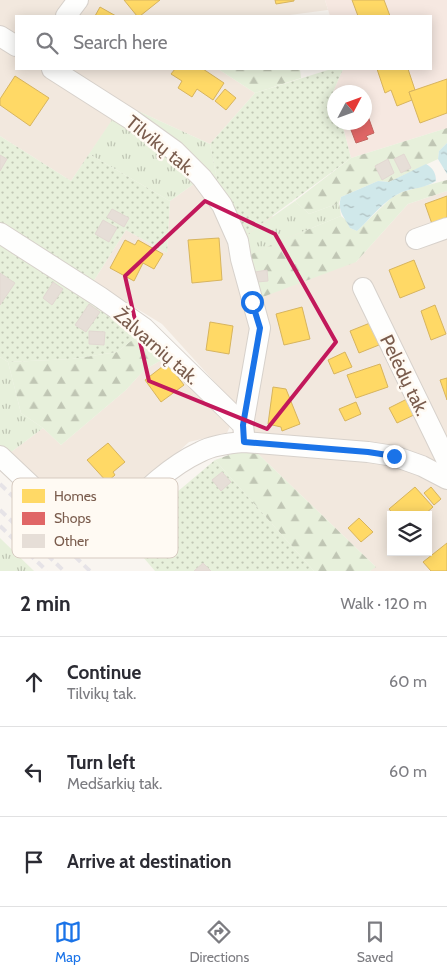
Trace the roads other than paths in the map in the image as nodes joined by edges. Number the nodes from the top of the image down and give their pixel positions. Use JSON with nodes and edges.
{"nodes":[{"id":1,"x":78,"y":0,"type":"edge"},
{"id":2,"x":67,"y":15,"type":"edge"},
{"id":3,"x":0,"y":36,"type":"edge"},
{"id":4,"x":15,"y":45,"type":"edge"},
{"id":5,"x":54,"y":70,"type":"edge"},
{"id":6,"x":447,"y":228,"type":"edge"},
{"id":7,"x":0,"y":233,"type":"edge"},
{"id":8,"x":416,"y":239,"type":"dead end"},
{"id":9,"x":363,"y":288,"type":"dead end"},
{"id":10,"x":244,"y":433,"type":"junction"},
{"id":11,"x":0,"y":456,"type":"edge"},
{"id":12,"x":446,"y":472,"type":"edge"},
{"id":13,"x":23,"y":478,"type":"edge"},
{"id":14,"x":159,"y":478,"type":"edge"}],
"edges":[{"from":1,"to":2,"type":"street"},
{"from":3,"to":4,"type":"street"},
{"from":5,"to":10,"type":"street","name":"Tilvikų tak."},
{"from":6,"to":8,"type":"street"},
{"from":7,"to":10,"type":"street","name":"Žalvarnių tak."},
{"from":9,"to":12,"type":"street","name":"Pelėdų tak."},
{"from":10,"to":12,"type":"street"},
{"from":10,"to":14,"type":"street"},
{"from":11,"to":13,"type":"street"}]}
